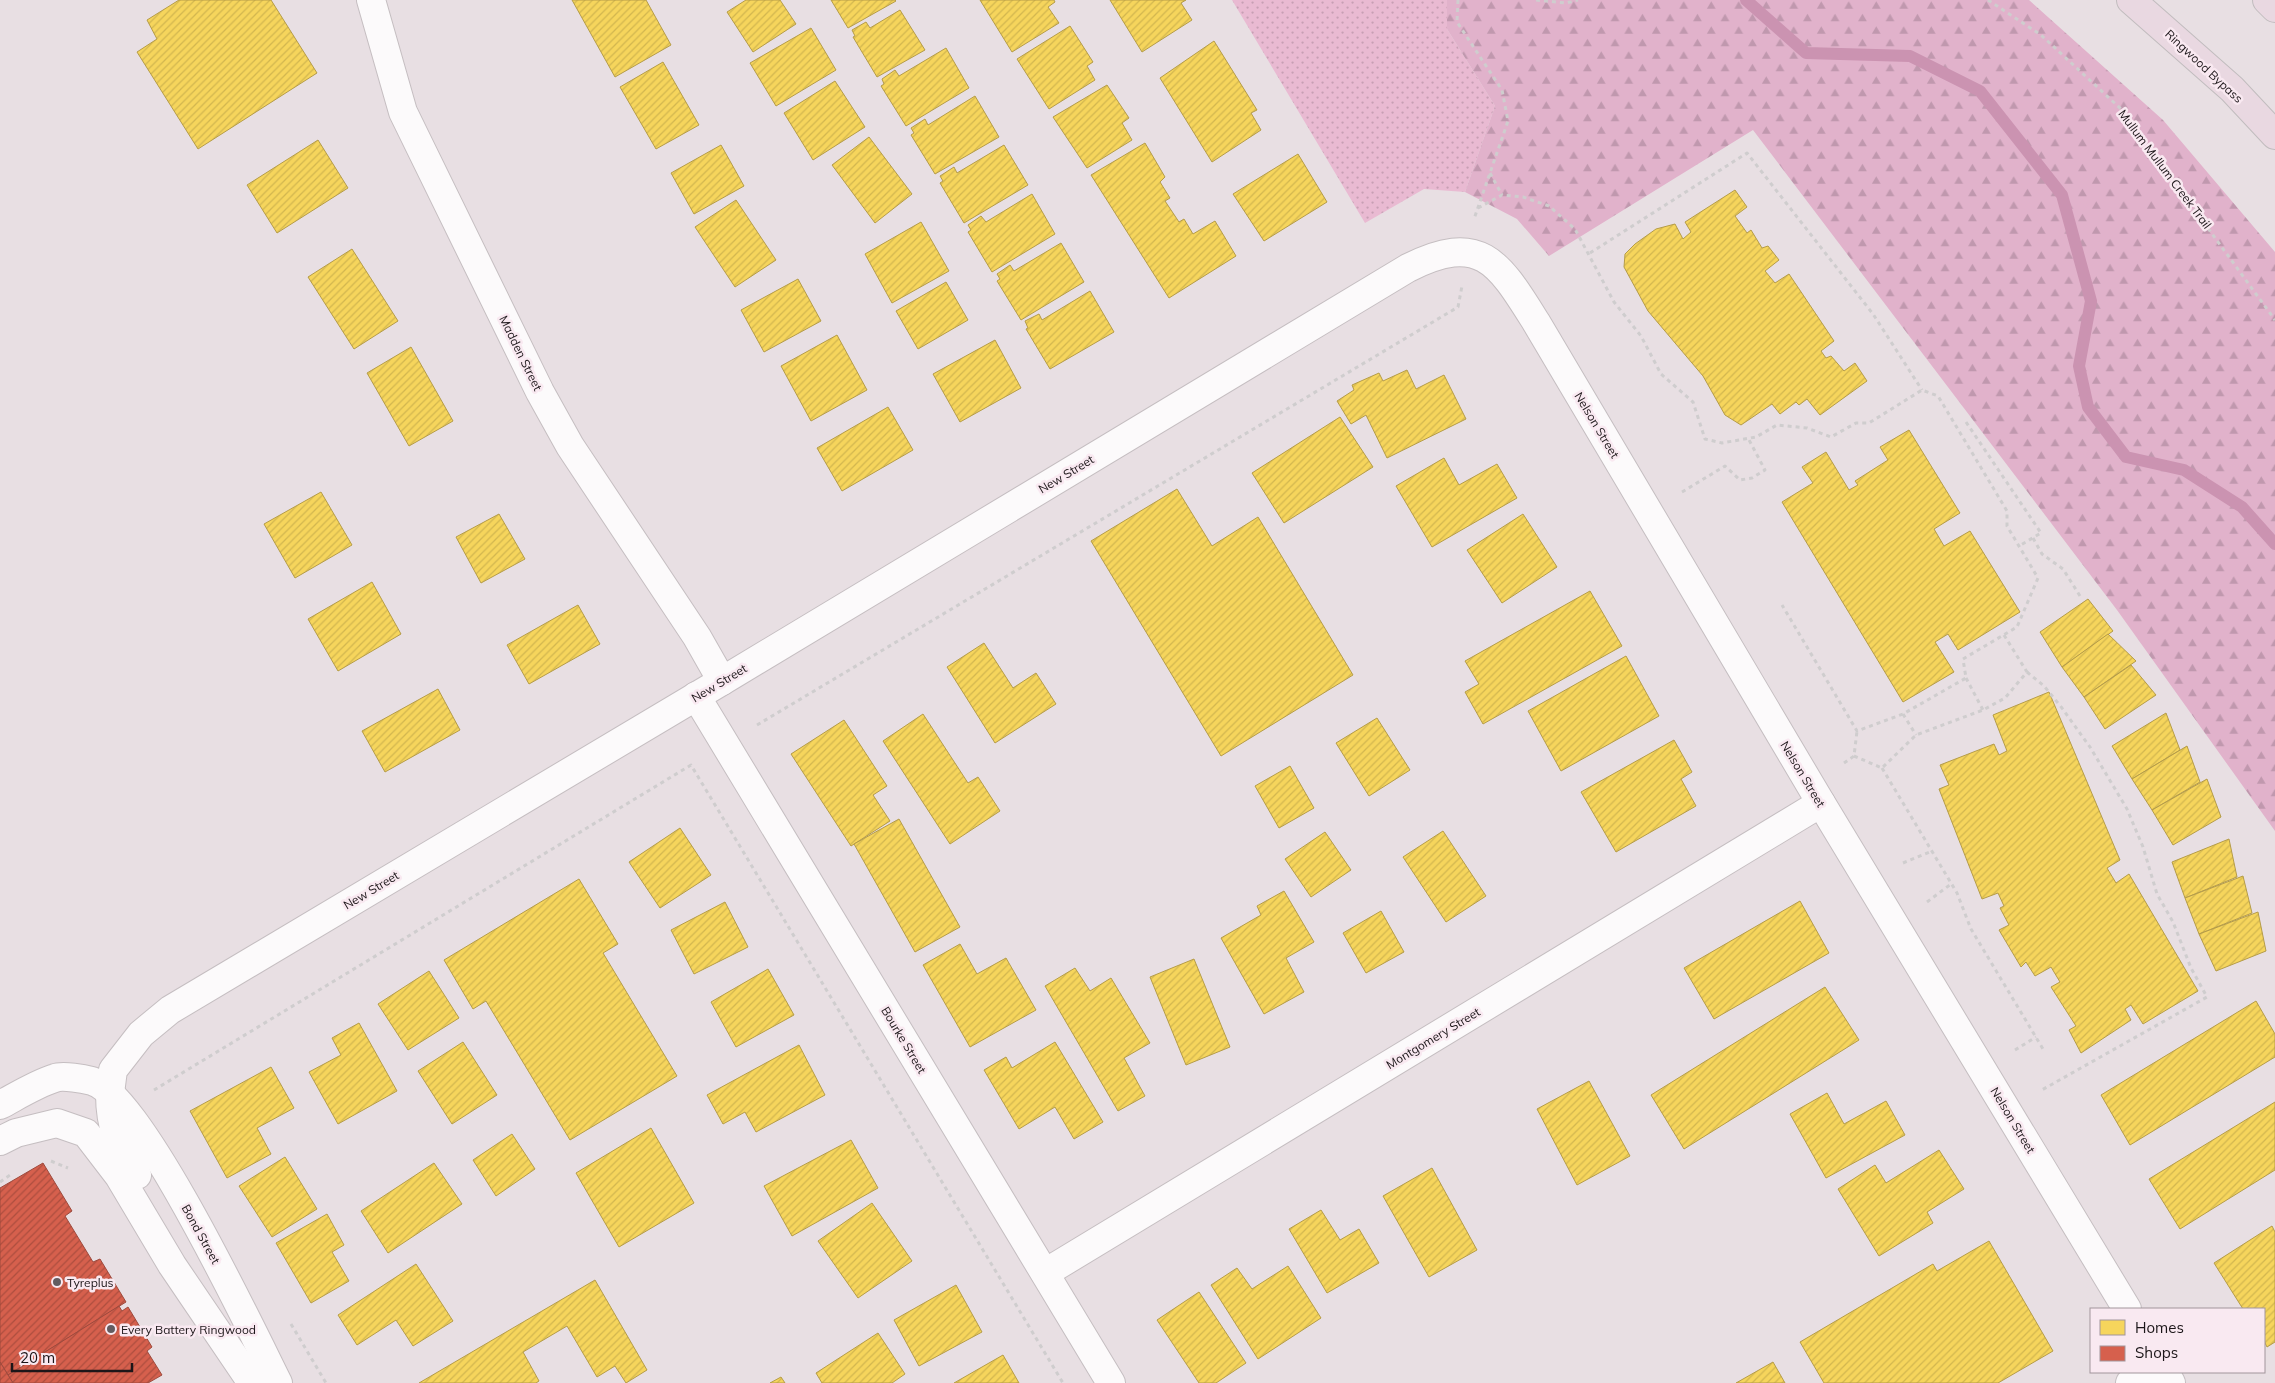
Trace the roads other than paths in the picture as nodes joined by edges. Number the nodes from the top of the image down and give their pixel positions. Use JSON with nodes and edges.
{"nodes":[{"id":1,"x":371,"y":0,"type":"edge"},
{"id":2,"x":2132,"y":0,"type":"edge"},
{"id":3,"x":2267,"y":0,"type":"edge"},
{"id":4,"x":2275,"y":8,"type":"edge"},
{"id":5,"x":2275,"y":135,"type":"edge"},
{"id":6,"x":1467,"y":252,"type":"joint"},
{"id":7,"x":722,"y":681,"type":"junction"},
{"id":8,"x":696,"y":696,"type":"junction"},
{"id":9,"x":1821,"y":803,"type":"junction"},
{"id":10,"x":119,"y":1103,"type":"junction"},
{"id":11,"x":0,"y":1105,"type":"edge"},
{"id":12,"x":57,"y":1123,"type":"junction"},
{"id":13,"x":0,"y":1141,"type":"edge"},
{"id":14,"x":1045,"y":1273,"type":"junction"},
{"id":15,"x":2126,"y":1308,"type":"edge"},
{"id":16,"x":212,"y":1324,"type":"junction"},
{"id":17,"x":2147,"y":1373,"type":"edge"},
{"id":18,"x":252,"y":1383,"type":"edge"},
{"id":19,"x":278,"y":1383,"type":"edge"},
{"id":20,"x":1111,"y":1383,"type":"edge"},
{"id":21,"x":2130,"y":1383,"type":"edge"}],
"edges":[{"from":1,"to":7,"type":"street","name":"Madden Street"},
{"from":2,"to":5,"type":"highway","name":"Ringwood Bypass"},
{"from":3,"to":4,"type":"highway"},
{"from":6,"to":7,"type":"street","name":"New Street"},
{"from":6,"to":9,"type":"street","name":"Nelson Street"},
{"from":7,"to":8,"type":"street","name":"New Street"},
{"from":8,"to":10,"type":"street","name":"New Street"},
{"from":8,"to":14,"type":"street","name":"Bourke Street"},
{"from":9,"to":14,"type":"street","name":"Montgomery Street"},
{"from":9,"to":15,"type":"street","name":"Nelson Street"},
{"from":10,"to":11,"type":"street"},
{"from":10,"to":12,"type":"street"},
{"from":10,"to":16,"type":"street","name":"New Street"},
{"from":10,"to":19,"type":"street","name":"Bond Street"},
{"from":12,"to":13,"type":"street"},
{"from":12,"to":16,"type":"street"},
{"from":14,"to":20,"type":"street","name":"Bourke Street"},
{"from":16,"to":18,"type":"street"},
{"from":17,"to":21,"type":"street"}]}
